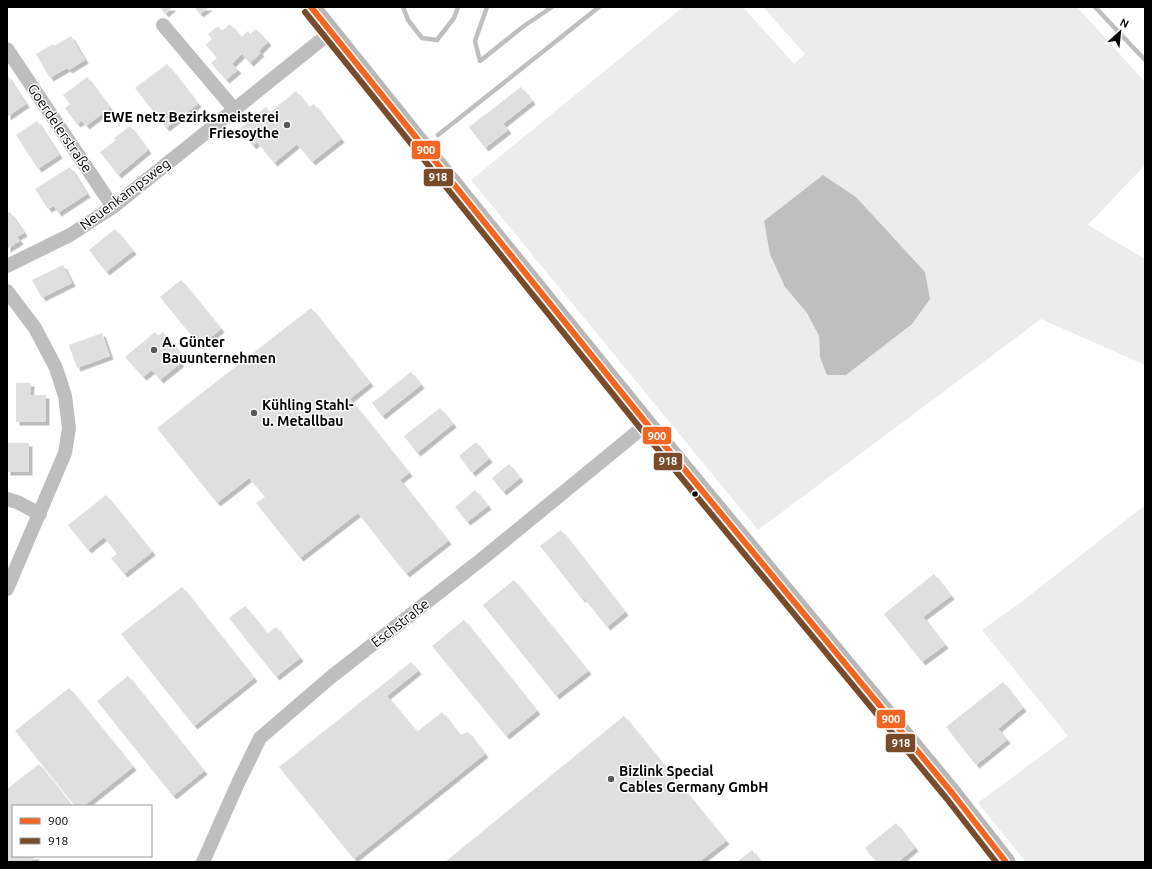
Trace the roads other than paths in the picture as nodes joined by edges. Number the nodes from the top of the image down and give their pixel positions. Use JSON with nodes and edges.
{"nodes":[{"id":1,"x":311,"y":7,"type":"edge"},
{"id":2,"x":163,"y":25,"type":"dead end"},
{"id":3,"x":331,"y":32,"type":"junction"},
{"id":4,"x":7,"y":50,"type":"edge"},
{"id":5,"x":234,"y":109,"type":"junction"},
{"id":6,"x":112,"y":207,"type":"junction"},
{"id":7,"x":7,"y":266,"type":"edge"},
{"id":8,"x":7,"y":291,"type":"edge"},
{"id":9,"x":647,"y":424,"type":"junction"},
{"id":10,"x":7,"y":499,"type":"edge"},
{"id":11,"x":40,"y":514,"type":"junction"},
{"id":12,"x":7,"y":588,"type":"edge"},
{"id":13,"x":203,"y":862,"type":"edge"},
{"id":14,"x":1006,"y":862,"type":"edge"}],
"edges":[{"from":1,"to":3,"type":"main road"},
{"from":2,"to":5,"type":"street"},
{"from":3,"to":5,"type":"street","name":"Neuenkampsweg"},
{"from":3,"to":9,"type":"main road"},
{"from":4,"to":6,"type":"street","name":"Goerdelerstraße"},
{"from":5,"to":6,"type":"street","name":"Neuenkampsweg"},
{"from":6,"to":7,"type":"street","name":"Neuenkampsweg"},
{"from":8,"to":11,"type":"street"},
{"from":9,"to":13,"type":"street","name":"Eschstraße"},
{"from":9,"to":14,"type":"main road"},
{"from":10,"to":11,"type":"street"},
{"from":11,"to":12,"type":"street"}]}
